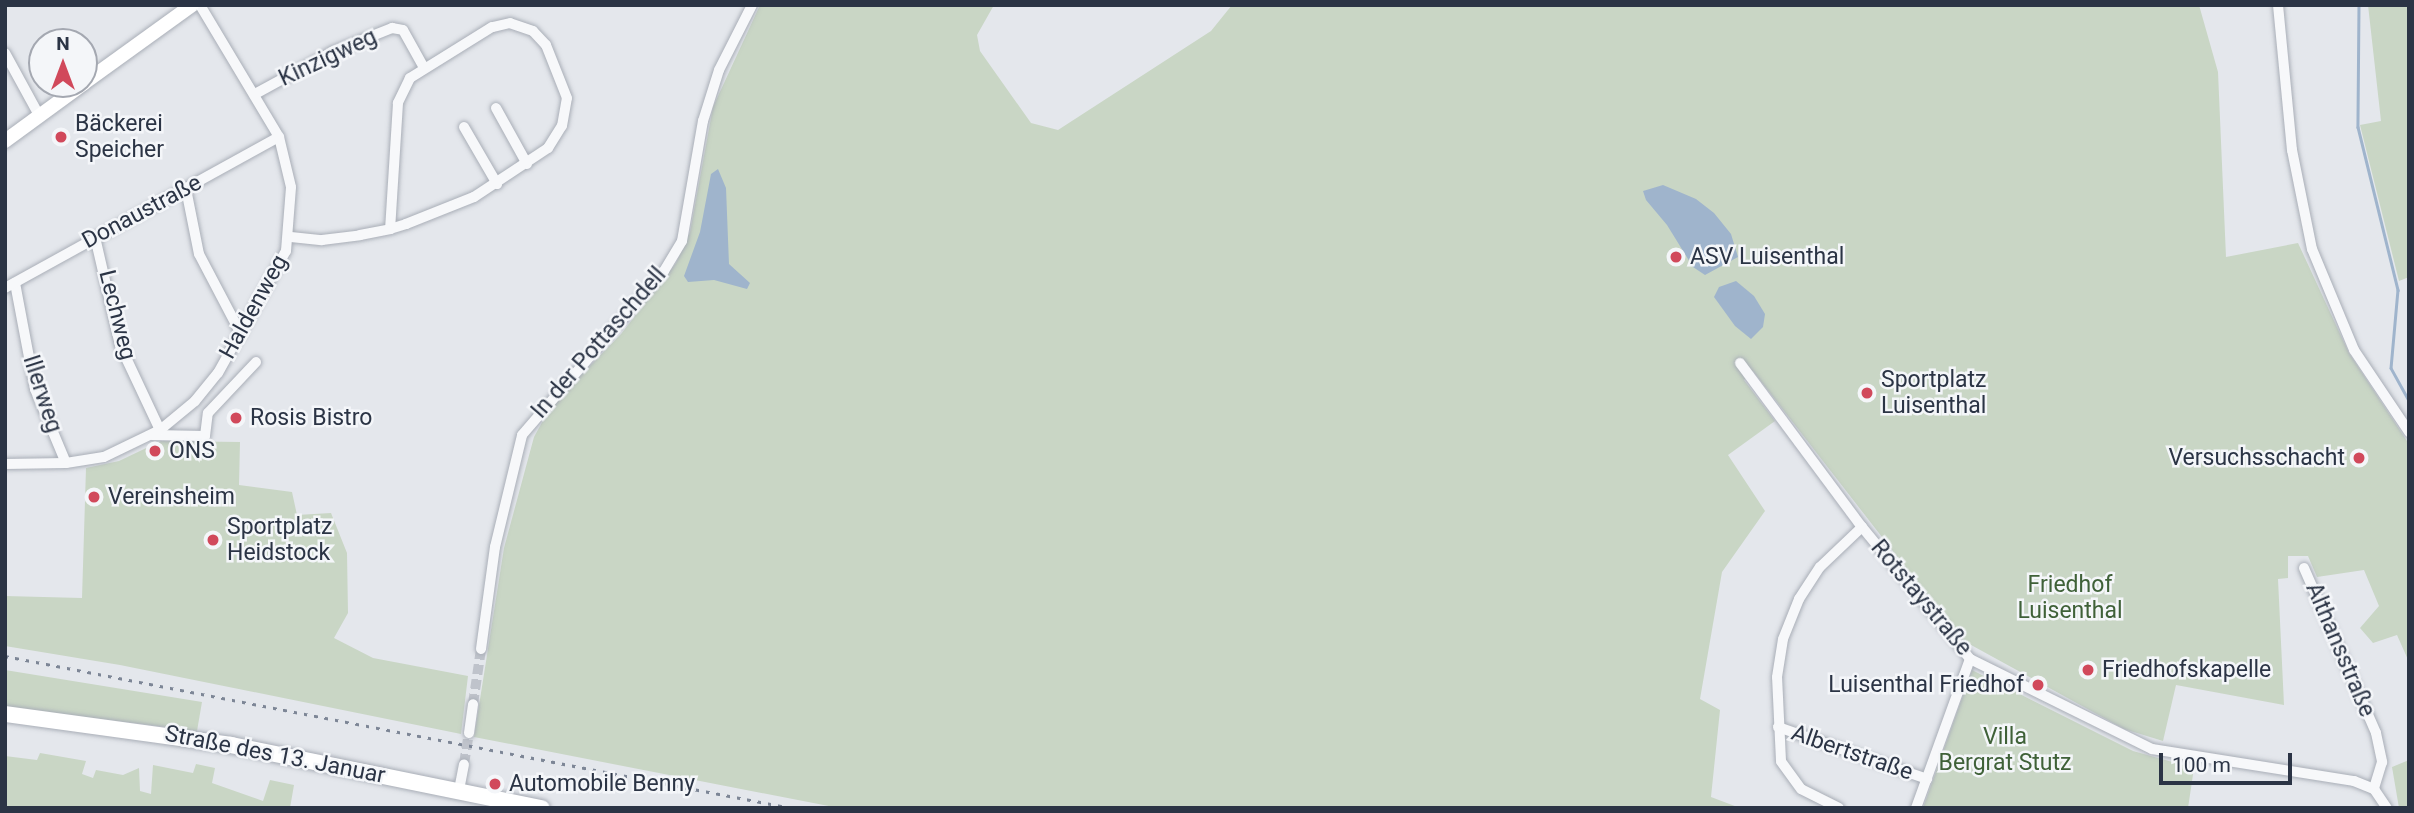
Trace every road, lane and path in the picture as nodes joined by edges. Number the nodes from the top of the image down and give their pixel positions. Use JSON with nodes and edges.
{"nodes":[{"id":1,"x":192,"y":5,"type":"edge"},
{"id":2,"x":200,"y":5,"type":"edge"},
{"id":3,"x":752,"y":5,"type":"edge"},
{"id":4,"x":2278,"y":5,"type":"edge"},
{"id":5,"x":5,"y":53,"type":"edge"},
{"id":6,"x":423,"y":66,"type":"junction"},
{"id":7,"x":98,"y":74,"type":"edge"},
{"id":8,"x":256,"y":94,"type":"junction"},
{"id":9,"x":65,"y":98,"type":"edge"},
{"id":10,"x":496,"y":108,"type":"dead end"},
{"id":11,"x":40,"y":117,"type":"junction"},
{"id":12,"x":464,"y":127,"type":"dead end"},
{"id":13,"x":279,"y":136,"type":"junction"},
{"id":14,"x":5,"y":141,"type":"edge"},
{"id":15,"x":527,"y":164,"type":"junction"},
{"id":16,"x":497,"y":184,"type":"junction"},
{"id":17,"x":186,"y":189,"type":"junction"},
{"id":18,"x":390,"y":229,"type":"junction"},
{"id":19,"x":95,"y":237,"type":"junction"},
{"id":20,"x":291,"y":237,"type":"junction"},
{"id":21,"x":10,"y":285,"type":"edge"},
{"id":22,"x":242,"y":334,"type":"junction"},
{"id":23,"x":256,"y":362,"type":"dead end"},
{"id":24,"x":1740,"y":363,"type":"dead end"},
{"id":25,"x":218,"y":373,"type":"junction"},
{"id":26,"x":236,"y":384,"type":"junction"},
{"id":27,"x":156,"y":432,"type":"junction"},
{"id":28,"x":2409,"y":432,"type":"edge"},
{"id":29,"x":66,"y":463,"type":"junction"},
{"id":30,"x":5,"y":464,"type":"edge"},
{"id":31,"x":1862,"y":527,"type":"junction"},
{"id":32,"x":2304,"y":568,"type":"dead end"},
{"id":33,"x":481,"y":649,"type":"tunnel mouth"},
{"id":34,"x":1970,"y":659,"type":"junction"},
{"id":35,"x":473,"y":704,"type":"tunnel mouth"},
{"id":36,"x":5,"y":715,"type":"edge"},
{"id":37,"x":1778,"y":727,"type":"junction"},
{"id":38,"x":469,"y":733,"type":"tunnel mouth"},
{"id":39,"x":464,"y":764,"type":"tunnel mouth"},
{"id":40,"x":1927,"y":779,"type":"junction"},
{"id":41,"x":2374,"y":789,"type":"junction"},
{"id":42,"x":459,"y":790,"type":"junction"},
{"id":43,"x":537,"y":807,"type":"edge"},
{"id":44,"x":1839,"y":808,"type":"edge"},
{"id":45,"x":1916,"y":808,"type":"edge"},
{"id":46,"x":2387,"y":808,"type":"edge"}],
"edges":[{"from":1,"to":7,"type":"street"},
{"from":2,"to":8,"type":"street","name":"Haldenweg"},
{"from":3,"to":33,"type":"street","name":"In der Pottaschdell"},
{"from":4,"to":28,"type":"street"},
{"from":5,"to":11,"type":"street"},
{"from":6,"to":8,"type":"street","name":"Kinzigweg"},
{"from":6,"to":15,"type":"street"},
{"from":6,"to":18,"type":"street"},
{"from":8,"to":13,"type":"street","name":"Haldenweg"},
{"from":9,"to":11,"type":"street"},
{"from":10,"to":15,"type":"street"},
{"from":11,"to":14,"type":"street"},
{"from":12,"to":16,"type":"street"},
{"from":13,"to":17,"type":"street","name":"Donaustraße"},
{"from":13,"to":20,"type":"street","name":"Haldenweg"},
{"from":15,"to":16,"type":"street"},
{"from":16,"to":18,"type":"street"},
{"from":17,"to":19,"type":"street","name":"Donaustraße"},
{"from":17,"to":22,"type":"street"},
{"from":18,"to":20,"type":"street"},
{"from":19,"to":21,"type":"street","name":"Donaustraße"},
{"from":19,"to":27,"type":"street","name":"Lechweg"},
{"from":20,"to":22,"type":"street","name":"Haldenweg"},
{"from":21,"to":29,"type":"street","name":"Illerweg"},
{"from":22,"to":25,"type":"street","name":"Haldenweg"},
{"from":23,"to":26,"type":"street","name":"Haldenweg"},
{"from":24,"to":31,"type":"street","name":"Rotstaystraße"},
{"from":25,"to":26,"type":"street"},
{"from":25,"to":27,"type":"street","name":"Haldenweg"},
{"from":26,"to":27,"type":"street","name":"Haldenweg"},
{"from":27,"to":29,"type":"street","name":"Haldenweg"},
{"from":29,"to":30,"type":"street","name":"Haldenweg"},
{"from":31,"to":34,"type":"street","name":"Rotstaystraße"},
{"from":31,"to":37,"type":"street","name":"Albertstraße"},
{"from":32,"to":41,"type":"street","name":"Althansstraße"},
{"from":34,"to":40,"type":"street","name":"Albertstraße"},
{"from":34,"to":41,"type":"street","name":"Rotstaystraße"},
{"from":35,"to":38,"type":"street"},
{"from":36,"to":42,"type":"main road","name":"Straße des 13. Januar"},
{"from":37,"to":40,"type":"street","name":"Albertstraße"},
{"from":37,"to":44,"type":"street","name":"Albertstraße"},
{"from":39,"to":42,"type":"street"},
{"from":40,"to":45,"type":"street","name":"Albertstraße"},
{"from":41,"to":46,"type":"street"},
{"from":42,"to":43,"type":"main road","name":"Straße des 13. Januar"}]}
